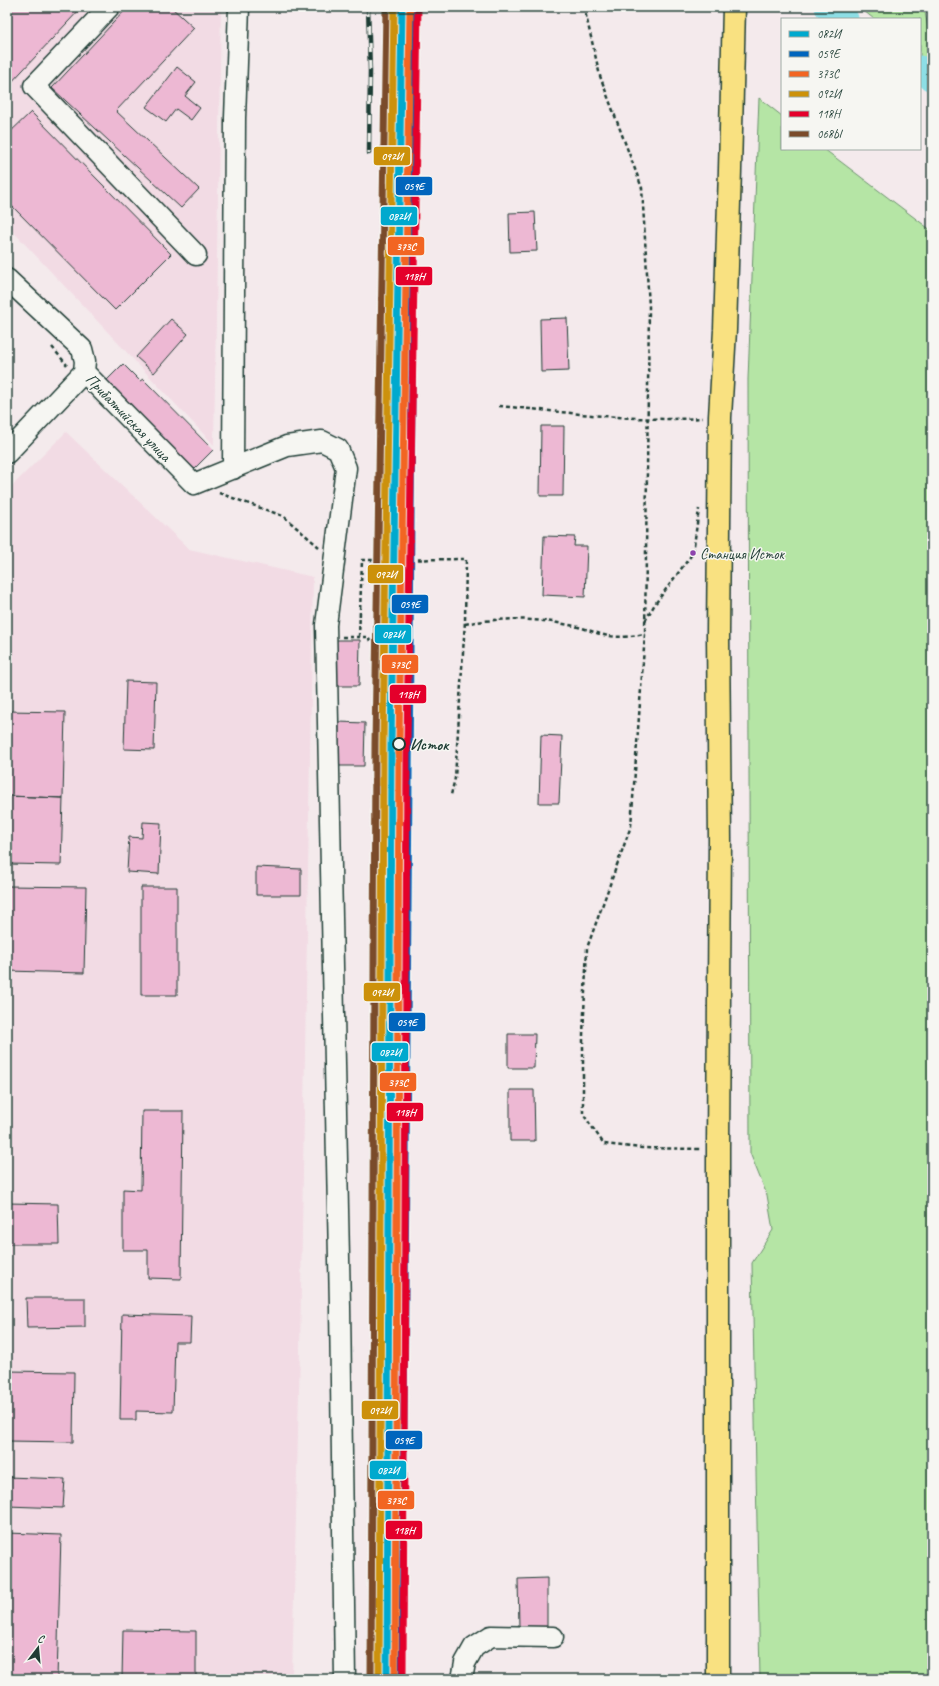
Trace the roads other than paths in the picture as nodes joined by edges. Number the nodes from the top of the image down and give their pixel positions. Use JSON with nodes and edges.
{"nodes":[{"id":1,"x":109,"y":7,"type":"edge"},
{"id":2,"x":239,"y":7,"type":"edge"},
{"id":3,"x":734,"y":7,"type":"edge"},
{"id":4,"x":196,"y":255,"type":"dead end"},
{"id":5,"x":7,"y":279,"type":"edge"},
{"id":6,"x":82,"y":375,"type":"junction"},
{"id":7,"x":7,"y":453,"type":"edge"},
{"id":8,"x":233,"y":469,"type":"junction"},
{"id":9,"x":553,"y":1637,"type":"dead end"},
{"id":10,"x":345,"y":1679,"type":"edge"},
{"id":11,"x":462,"y":1679,"type":"edge"},
{"id":12,"x":718,"y":1679,"type":"edge"}],
"edges":[{"from":1,"to":4,"type":"street"},
{"from":2,"to":8,"type":"street"},
{"from":3,"to":12,"type":"main road"},
{"from":5,"to":6,"type":"street","name":"Прибалтийская улица"},
{"from":6,"to":7,"type":"street"},
{"from":6,"to":8,"type":"street","name":"Прибалтийская улица"},
{"from":8,"to":10,"type":"street"},
{"from":9,"to":11,"type":"street"}]}
